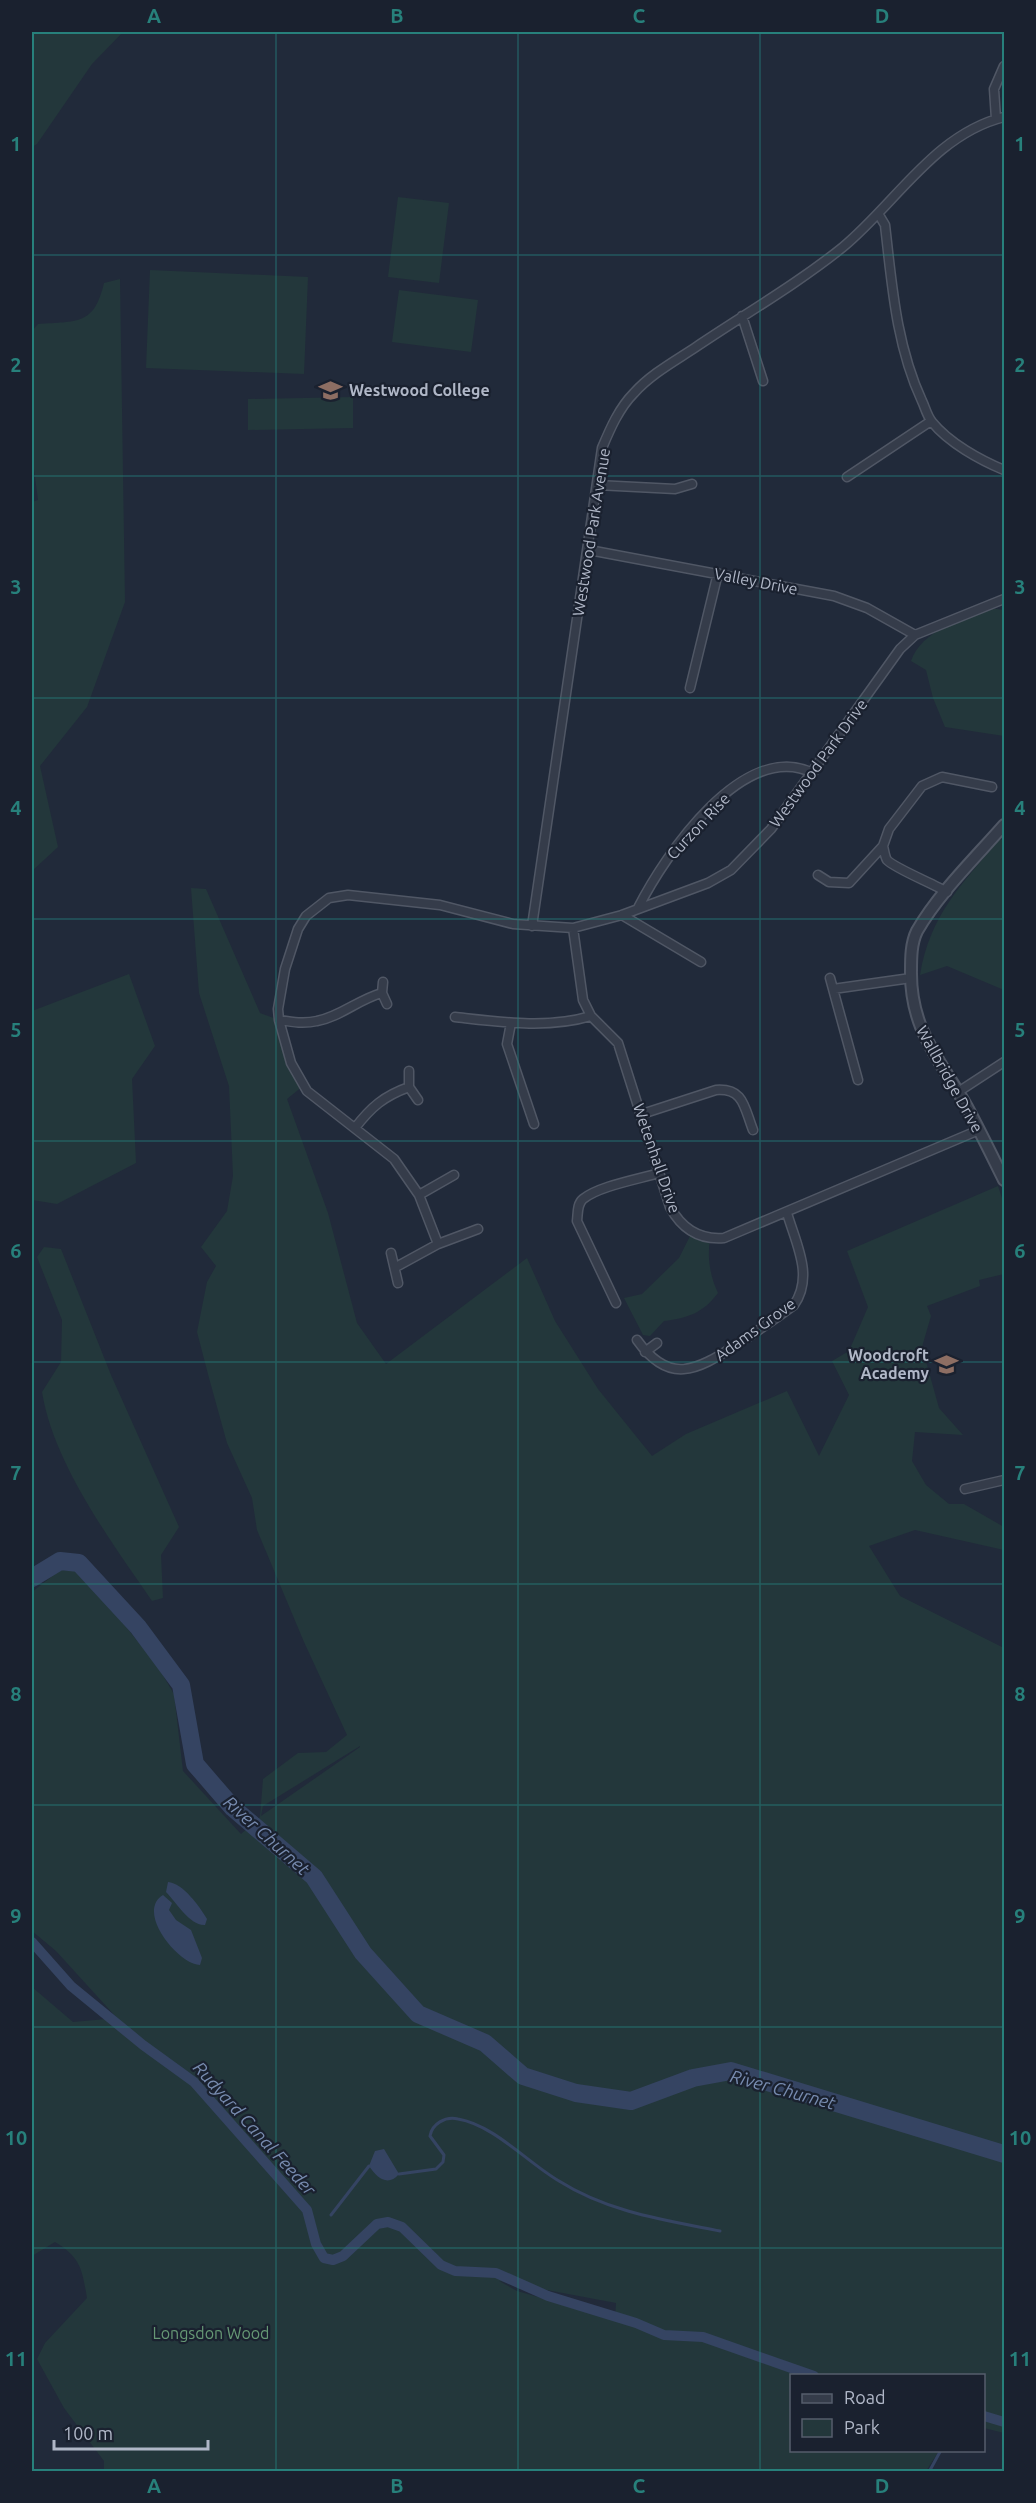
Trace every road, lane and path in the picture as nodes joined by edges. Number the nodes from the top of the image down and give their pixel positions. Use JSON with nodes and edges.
{"nodes":[{"id":1,"x":1005,"y":66,"type":"edge"},
{"id":2,"x":1000,"y":118,"type":"edge"},
{"id":3,"x":879,"y":215,"type":"junction"},
{"id":4,"x":742,"y":316,"type":"junction"},
{"id":5,"x":763,"y":381,"type":"dead end"},
{"id":6,"x":931,"y":421,"type":"junction"},
{"id":7,"x":1005,"y":470,"type":"edge"},
{"id":8,"x":847,"y":477,"type":"dead end"},
{"id":9,"x":692,"y":484,"type":"dead end"},
{"id":10,"x":597,"y":485,"type":"junction"},
{"id":11,"x":589,"y":550,"type":"junction"},
{"id":12,"x":718,"y":573,"type":"junction"},
{"id":13,"x":1005,"y":599,"type":"edge"},
{"id":14,"x":915,"y":635,"type":"junction"},
{"id":15,"x":690,"y":688,"type":"dead end"},
{"id":16,"x":813,"y":773,"type":"junction"},
{"id":17,"x":992,"y":788,"type":"dead end"},
{"id":18,"x":1005,"y":825,"type":"edge"},
{"id":19,"x":883,"y":846,"type":"junction"},
{"id":20,"x":818,"y":875,"type":"dead end"},
{"id":21,"x":947,"y":892,"type":"junction"},
{"id":22,"x":638,"y":908,"type":"junction"},
{"id":23,"x":622,"y":915,"type":"junction"},
{"id":24,"x":532,"y":926,"type":"junction"},
{"id":25,"x":573,"y":928,"type":"junction"},
{"id":26,"x":701,"y":962,"type":"dead end"},
{"id":27,"x":830,"y":978,"type":"dead end"},
{"id":28,"x":911,"y":978,"type":"junction"},
{"id":29,"x":382,"y":982,"type":"dead end"},
{"id":30,"x":833,"y":989,"type":"junction"},
{"id":31,"x":382,"y":993,"type":"junction"},
{"id":32,"x":387,"y":1004,"type":"dead end"},
{"id":33,"x":591,"y":1016,"type":"junction"},
{"id":34,"x":455,"y":1017,"type":"dead end"},
{"id":35,"x":279,"y":1020,"type":"junction"},
{"id":36,"x":511,"y":1023,"type":"junction"},
{"id":37,"x":1005,"y":1062,"type":"edge"},
{"id":38,"x":410,"y":1071,"type":"dead end"},
{"id":39,"x":858,"y":1080,"type":"dead end"},
{"id":40,"x":409,"y":1087,"type":"junction"},
{"id":41,"x":958,"y":1092,"type":"junction"},
{"id":42,"x":418,"y":1100,"type":"dead end"},
{"id":43,"x":642,"y":1114,"type":"junction"},
{"id":44,"x":534,"y":1124,"type":"dead end"},
{"id":45,"x":355,"y":1128,"type":"junction"},
{"id":46,"x":753,"y":1130,"type":"dead end"},
{"id":47,"x":979,"y":1130,"type":"junction"},
{"id":48,"x":659,"y":1173,"type":"junction"},
{"id":49,"x":454,"y":1176,"type":"dead end"},
{"id":50,"x":1004,"y":1179,"type":"edge"},
{"id":51,"x":419,"y":1195,"type":"junction"},
{"id":52,"x":787,"y":1213,"type":"junction"},
{"id":53,"x":478,"y":1229,"type":"dead end"},
{"id":54,"x":438,"y":1244,"type":"junction"},
{"id":55,"x":391,"y":1253,"type":"dead end"},
{"id":56,"x":396,"y":1267,"type":"junction"},
{"id":57,"x":398,"y":1282,"type":"dead end"},
{"id":58,"x":616,"y":1303,"type":"dead end"},
{"id":59,"x":637,"y":1340,"type":"dead end"},
{"id":60,"x":657,"y":1343,"type":"dead end"},
{"id":61,"x":645,"y":1352,"type":"junction"},
{"id":62,"x":1005,"y":1480,"type":"edge"},
{"id":63,"x":965,"y":1489,"type":"dead end"}],
"edges":[{"from":1,"to":2,"type":"street"},
{"from":2,"to":3,"type":"street","name":"Westwood Park Avenue"},
{"from":3,"to":4,"type":"street","name":"Westwood Park Avenue"},
{"from":3,"to":6,"type":"street"},
{"from":4,"to":5,"type":"street"},
{"from":4,"to":10,"type":"street","name":"Westwood Park Avenue"},
{"from":6,"to":7,"type":"street"},
{"from":6,"to":8,"type":"street"},
{"from":9,"to":10,"type":"street"},
{"from":10,"to":11,"type":"street","name":"Westwood Park Avenue"},
{"from":11,"to":12,"type":"street","name":"Valley Drive"},
{"from":11,"to":24,"type":"street","name":"Westwood Park Avenue"},
{"from":12,"to":14,"type":"street","name":"Valley Drive"},
{"from":12,"to":15,"type":"street"},
{"from":13,"to":14,"type":"street","name":"Westwood Park Drive"},
{"from":14,"to":16,"type":"street","name":"Westwood Park Drive"},
{"from":16,"to":22,"type":"street","name":"Westwood Park Drive"},
{"from":16,"to":22,"type":"street","name":"Curzon Rise"},
{"from":17,"to":19,"type":"street"},
{"from":18,"to":21,"type":"street","name":"Wallbridge Drive"},
{"from":19,"to":20,"type":"street"},
{"from":19,"to":21,"type":"street"},
{"from":21,"to":28,"type":"street","name":"Wallbridge Drive"},
{"from":22,"to":23,"type":"street","name":"Westwood Park Drive"},
{"from":23,"to":25,"type":"street","name":"Westwood Park Drive"},
{"from":23,"to":26,"type":"street"},
{"from":24,"to":25,"type":"street","name":"Westwood Park Drive"},
{"from":24,"to":35,"type":"street","name":"Westwood Park Drive"},
{"from":25,"to":33,"type":"street","name":"Wetenhall Drive"},
{"from":27,"to":30,"type":"street"},
{"from":28,"to":30,"type":"street"},
{"from":28,"to":41,"type":"street","name":"Wallbridge Drive"},
{"from":29,"to":31,"type":"street"},
{"from":30,"to":39,"type":"street"},
{"from":31,"to":32,"type":"street"},
{"from":31,"to":35,"type":"street"},
{"from":33,"to":36,"type":"street"},
{"from":33,"to":43,"type":"street","name":"Wetenhall Drive"},
{"from":34,"to":36,"type":"street"},
{"from":35,"to":45,"type":"street","name":"Westwood Park Drive"},
{"from":36,"to":44,"type":"street"},
{"from":37,"to":41,"type":"street"},
{"from":38,"to":40,"type":"street"},
{"from":40,"to":42,"type":"street"},
{"from":40,"to":45,"type":"street"},
{"from":41,"to":47,"type":"street","name":"Wallbridge Drive"},
{"from":43,"to":46,"type":"street"},
{"from":43,"to":48,"type":"street","name":"Wetenhall Drive"},
{"from":45,"to":51,"type":"street","name":"Westwood Park Drive"},
{"from":47,"to":50,"type":"street","name":"Wallbridge Drive"},
{"from":47,"to":52,"type":"street","name":"Wetenhall Drive"},
{"from":48,"to":52,"type":"street","name":"Wetenhall Drive"},
{"from":48,"to":58,"type":"street"},
{"from":49,"to":51,"type":"street"},
{"from":51,"to":54,"type":"street","name":"Westwood Park Drive"},
{"from":52,"to":61,"type":"street","name":"Adams Grove"},
{"from":53,"to":54,"type":"street"},
{"from":54,"to":56,"type":"street"},
{"from":55,"to":56,"type":"street"},
{"from":56,"to":57,"type":"street"},
{"from":59,"to":61,"type":"street","name":"Adams Grove"},
{"from":60,"to":61,"type":"street"},
{"from":62,"to":63,"type":"street"}]}
